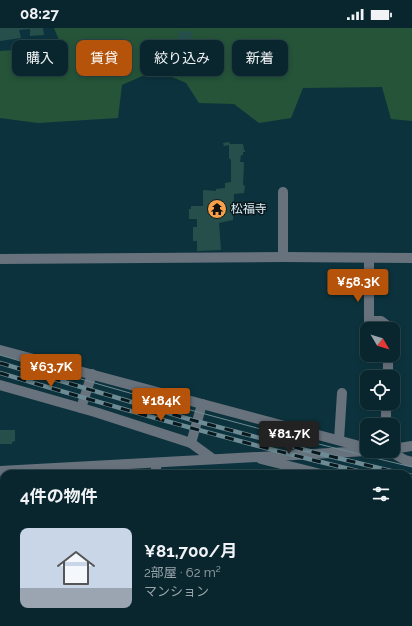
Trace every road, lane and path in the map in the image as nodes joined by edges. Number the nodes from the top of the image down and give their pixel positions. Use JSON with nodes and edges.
{"nodes":[{"id":1,"x":283,"y":192,"type":"dead end"},
{"id":2,"x":283,"y":257,"type":"junction"},
{"id":3,"x":369,"y":258,"type":"junction"},
{"id":4,"x":412,"y":258,"type":"edge"},
{"id":5,"x":0,"y":259,"type":"edge"},
{"id":6,"x":382,"y":322,"type":"edge"},
{"id":7,"x":0,"y":350,"type":"edge"},
{"id":8,"x":92,"y":374,"type":"junction"},
{"id":9,"x":0,"y":385,"type":"edge"},
{"id":10,"x":342,"y":393,"type":"dead end"},
{"id":11,"x":202,"y":404,"type":"junction"},
{"id":12,"x":81,"y":408,"type":"junction"},
{"id":13,"x":339,"y":440,"type":"junction"},
{"id":14,"x":191,"y":443,"type":"junction"},
{"id":15,"x":412,"y":446,"type":"edge"},
{"id":16,"x":360,"y":447,"type":"edge"},
{"id":17,"x":400,"y":447,"type":"edge"},
{"id":18,"x":360,"y":449,"type":"edge"},
{"id":19,"x":251,"y":456,"type":"junction"},
{"id":20,"x":400,"y":457,"type":"edge"},
{"id":21,"x":213,"y":459,"type":"junction"},
{"id":22,"x":412,"y":462,"type":"edge"},
{"id":23,"x":157,"y":463,"type":"junction"},
{"id":24,"x":20,"y":470,"type":"edge"},
{"id":25,"x":156,"y":470,"type":"edge"},
{"id":26,"x":305,"y":470,"type":"edge"}],
"edges":[{"from":1,"to":2,"type":"street"},
{"from":2,"to":3,"type":"street"},
{"from":2,"to":5,"type":"street"},
{"from":3,"to":4,"type":"street"},
{"from":3,"to":6,"type":"street"},
{"from":7,"to":8,"type":"street"},
{"from":8,"to":11,"type":"street"},
{"from":8,"to":12,"type":"street"},
{"from":9,"to":12,"type":"street"},
{"from":10,"to":13,"type":"street"},
{"from":11,"to":13,"type":"street"},
{"from":11,"to":14,"type":"street"},
{"from":12,"to":14,"type":"street"},
{"from":13,"to":16,"type":"street"},
{"from":14,"to":21,"type":"street"},
{"from":15,"to":17,"type":"street"},
{"from":18,"to":19,"type":"street"},
{"from":19,"to":21,"type":"street"},
{"from":19,"to":26,"type":"street"},
{"from":20,"to":22,"type":"street"},
{"from":21,"to":23,"type":"street"},
{"from":23,"to":24,"type":"street"},
{"from":23,"to":25,"type":"street"}]}
